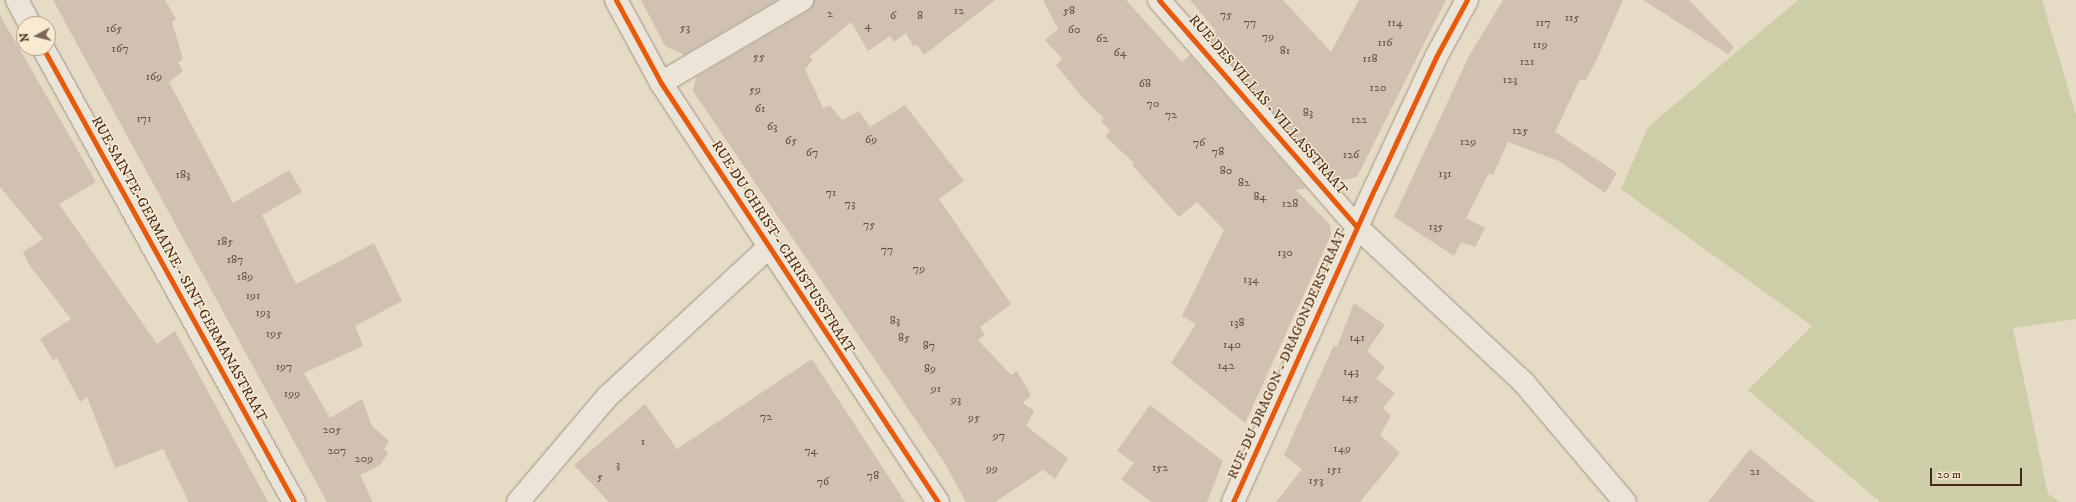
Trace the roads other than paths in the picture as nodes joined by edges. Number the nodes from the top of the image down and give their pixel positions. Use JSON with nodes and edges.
{"nodes":[{"id":1,"x":17,"y":0,"type":"edge"},
{"id":2,"x":616,"y":0,"type":"edge"},
{"id":3,"x":802,"y":0,"type":"edge"},
{"id":4,"x":1159,"y":0,"type":"edge"},
{"id":5,"x":1467,"y":0,"type":"edge"},
{"id":6,"x":26,"y":16,"type":"edge"},
{"id":7,"x":47,"y":56,"type":"edge"},
{"id":8,"x":661,"y":83,"type":"junction"},
{"id":9,"x":1357,"y":227,"type":"junction"},
{"id":10,"x":769,"y":247,"type":"junction"},
{"id":11,"x":294,"y":502,"type":"edge"},
{"id":12,"x":518,"y":502,"type":"edge"},
{"id":13,"x":938,"y":502,"type":"edge"},
{"id":14,"x":1233,"y":502,"type":"edge"},
{"id":15,"x":1626,"y":502,"type":"edge"}],
"edges":[{"from":1,"to":6,"type":"street"},
{"from":2,"to":8,"type":"street","name":"RUE DU CHRIST - CHRISTUSSTRAAT"},
{"from":3,"to":8,"type":"street"},
{"from":4,"to":9,"type":"street","name":"RUE DES VILLAS - VILLASSTRAAT"},
{"from":5,"to":9,"type":"street","name":"RUE DU DRAGON - DRAGONDERSTRAAT"},
{"from":7,"to":11,"type":"street","name":"RUE SAINTE-GERMAINE - SINT GERMANASTRAAT"},
{"from":8,"to":10,"type":"street","name":"RUE DU CHRIST - CHRISTUSSTRAAT"},
{"from":9,"to":14,"type":"street","name":"RUE DU DRAGON - DRAGONDERSTRAAT"},
{"from":9,"to":15,"type":"street","name":"RUE DES VILLAS - VILLASSTRAAT"},
{"from":10,"to":12,"type":"street"},
{"from":10,"to":13,"type":"street","name":"RUE DU CHRIST - CHRISTUSSTRAAT"}]}
